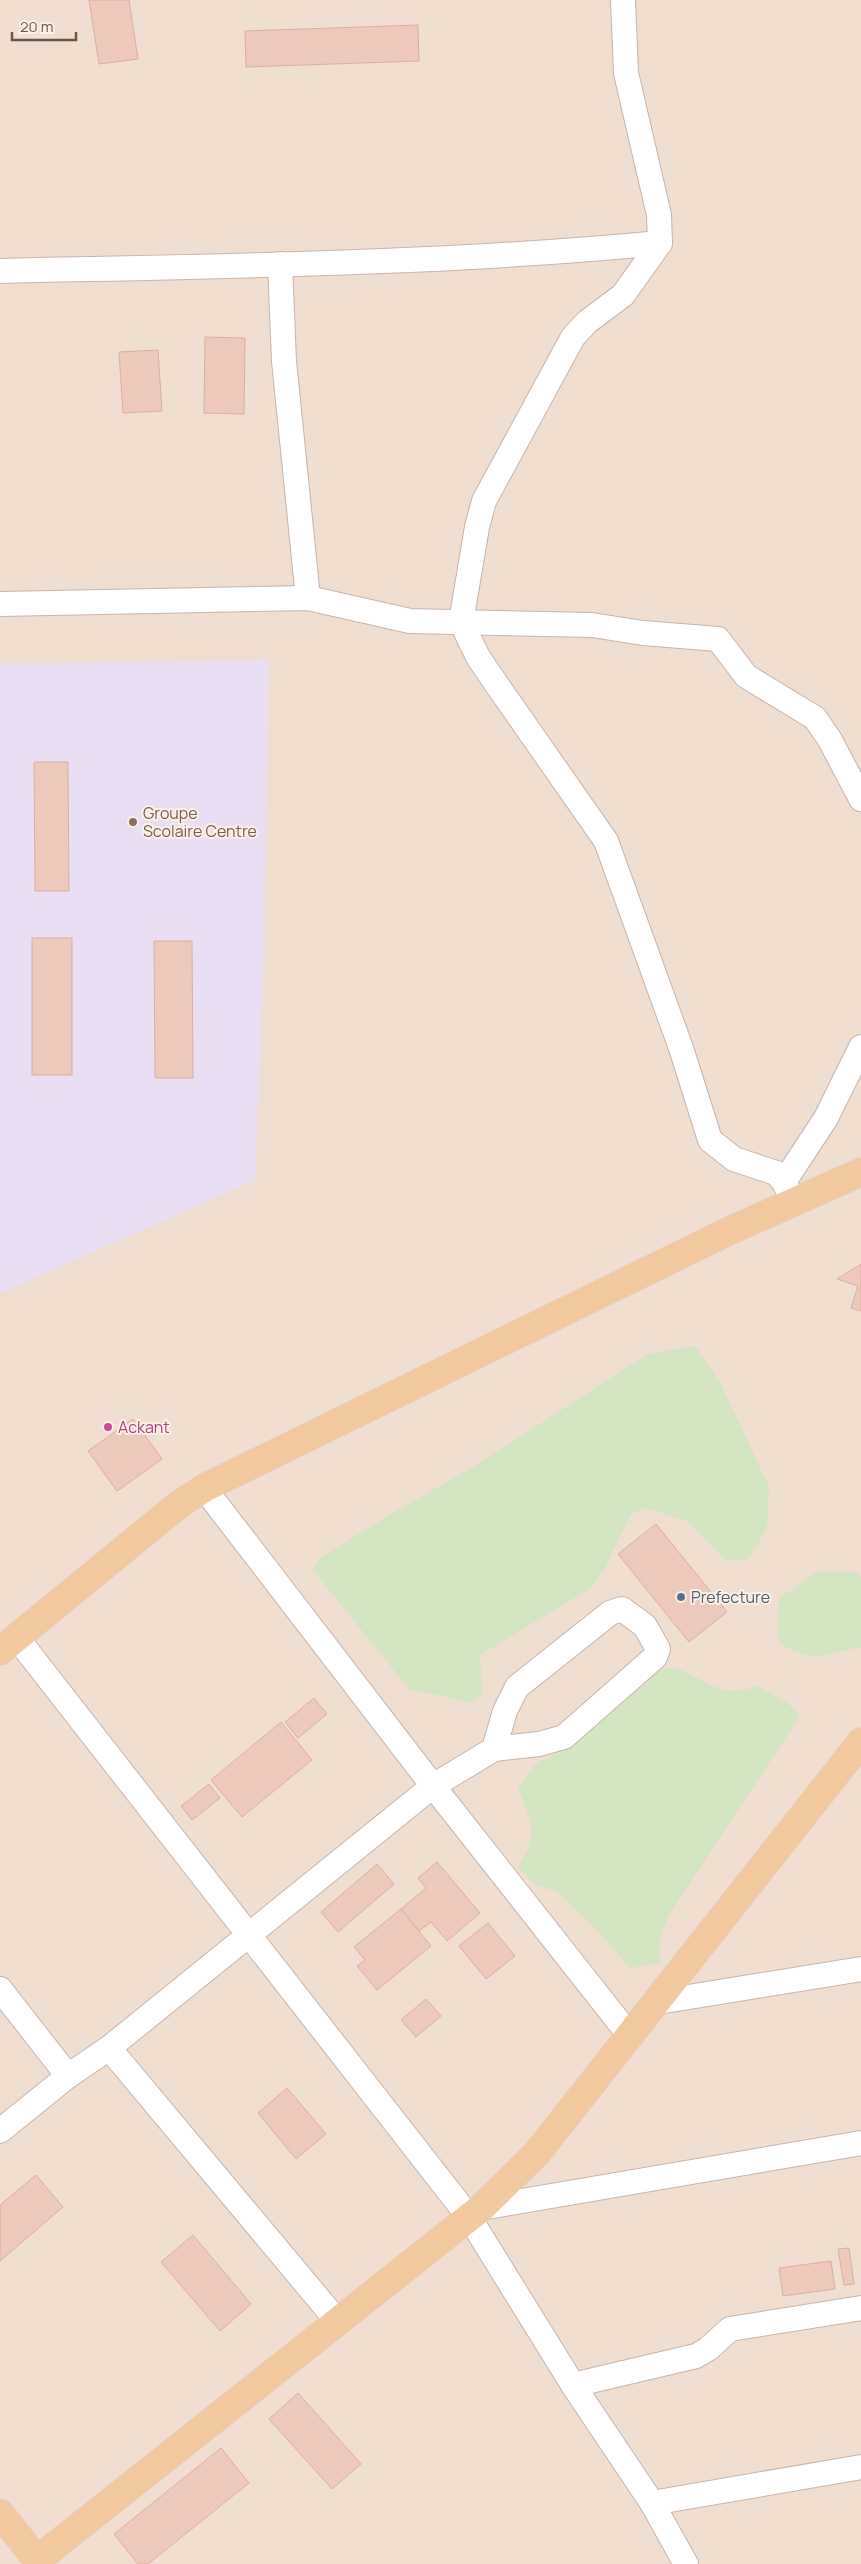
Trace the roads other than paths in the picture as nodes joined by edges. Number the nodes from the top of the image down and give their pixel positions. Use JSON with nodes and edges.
{"nodes":[{"id":1,"x":623,"y":0,"type":"edge"},
{"id":2,"x":660,"y":243,"type":"junction"},
{"id":3,"x":280,"y":264,"type":"junction"},
{"id":4,"x":0,"y":271,"type":"edge"},
{"id":5,"x":308,"y":598,"type":"junction"},
{"id":6,"x":0,"y":604,"type":"edge"},
{"id":7,"x":461,"y":622,"type":"junction"},
{"id":8,"x":861,"y":799,"type":"edge"},
{"id":9,"x":861,"y":1047,"type":"edge"},
{"id":10,"x":861,"y":1172,"type":"edge"},
{"id":11,"x":789,"y":1192,"type":"junction"},
{"id":12,"x":204,"y":1488,"type":"junction"},
{"id":13,"x":8,"y":1645,"type":"edge"},
{"id":14,"x":861,"y":1742,"type":"edge"},
{"id":15,"x":494,"y":1749,"type":"junction"},
{"id":16,"x":433,"y":1786,"type":"junction"},
{"id":17,"x":249,"y":1933,"type":"junction"},
{"id":18,"x":861,"y":1970,"type":"edge"},
{"id":19,"x":0,"y":1989,"type":"edge"},
{"id":20,"x":658,"y":2002,"type":"junction"},
{"id":21,"x":630,"y":2036,"type":"junction"},
{"id":22,"x":109,"y":2048,"type":"junction"},
{"id":23,"x":68,"y":2076,"type":"junction"},
{"id":24,"x":0,"y":2131,"type":"edge"},
{"id":25,"x":861,"y":2143,"type":"edge"},
{"id":26,"x":475,"y":2213,"type":"junction"},
{"id":27,"x":861,"y":2308,"type":"edge"},
{"id":28,"x":338,"y":2322,"type":"junction"},
{"id":29,"x":573,"y":2385,"type":"junction"},
{"id":30,"x":861,"y":2467,"type":"edge"},
{"id":31,"x":652,"y":2502,"type":"junction"},
{"id":32,"x":0,"y":2513,"type":"edge"},
{"id":33,"x":37,"y":2563,"type":"edge"},
{"id":34,"x":686,"y":2564,"type":"edge"}],
"edges":[{"from":1,"to":2,"type":"street"},
{"from":2,"to":3,"type":"street"},
{"from":2,"to":7,"type":"street"},
{"from":3,"to":4,"type":"street"},
{"from":3,"to":5,"type":"street"},
{"from":5,"to":6,"type":"street"},
{"from":5,"to":7,"type":"street"},
{"from":7,"to":8,"type":"street"},
{"from":7,"to":11,"type":"street"},
{"from":9,"to":11,"type":"street"},
{"from":10,"to":11,"type":"main road"},
{"from":11,"to":12,"type":"main road"},
{"from":12,"to":13,"type":"main road"},
{"from":12,"to":16,"type":"street"},
{"from":13,"to":17,"type":"street"},
{"from":14,"to":20,"type":"main road"},
{"from":15,"to":15,"type":"street"},
{"from":15,"to":16,"type":"street"},
{"from":16,"to":17,"type":"street"},
{"from":16,"to":21,"type":"street"},
{"from":17,"to":22,"type":"street"},
{"from":17,"to":26,"type":"street"},
{"from":18,"to":20,"type":"street"},
{"from":19,"to":23,"type":"street"},
{"from":20,"to":21,"type":"main road"},
{"from":21,"to":26,"type":"main road"},
{"from":22,"to":23,"type":"street"},
{"from":22,"to":28,"type":"street"},
{"from":23,"to":24,"type":"street"},
{"from":25,"to":26,"type":"street"},
{"from":26,"to":28,"type":"main road"},
{"from":26,"to":29,"type":"street"},
{"from":27,"to":29,"type":"street"},
{"from":28,"to":33,"type":"main road"},
{"from":29,"to":31,"type":"street"},
{"from":30,"to":31,"type":"street"},
{"from":31,"to":34,"type":"street"},
{"from":32,"to":33,"type":"main road"}]}
